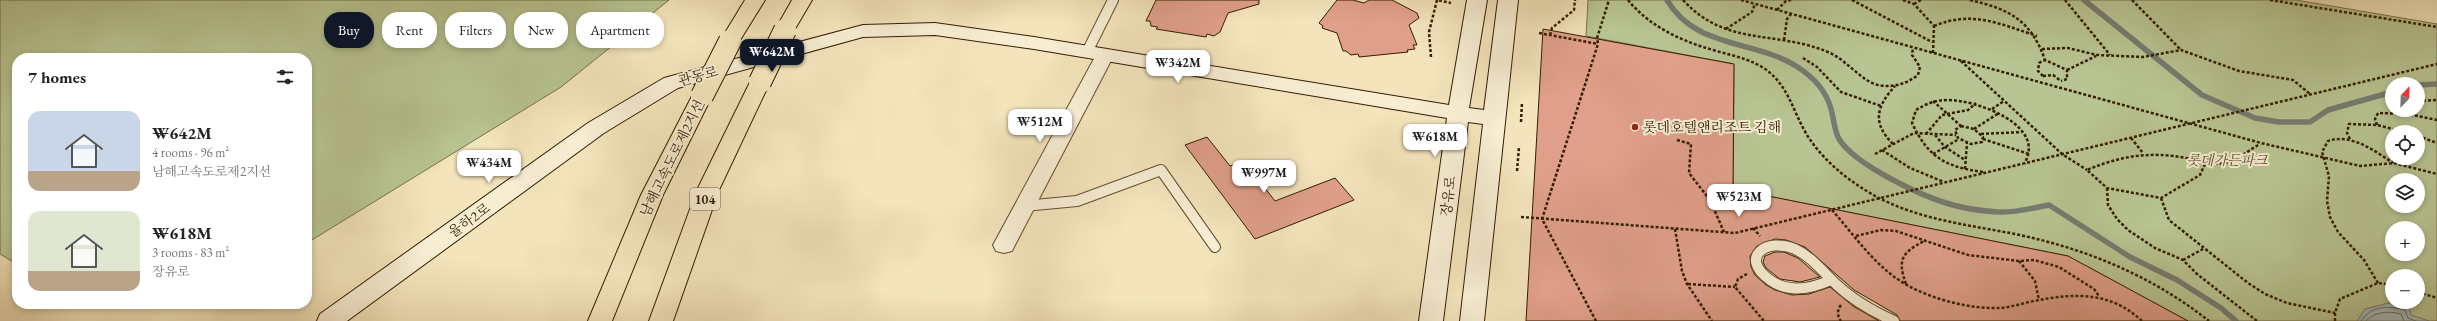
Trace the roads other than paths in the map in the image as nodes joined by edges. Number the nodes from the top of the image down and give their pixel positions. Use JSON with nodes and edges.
{"nodes":[{"id":1,"x":755,"y":0,"type":"edge"},
{"id":2,"x":802,"y":0,"type":"edge"},
{"id":3,"x":1113,"y":0,"type":"edge"},
{"id":4,"x":1477,"y":0,"type":"edge"},
{"id":5,"x":1508,"y":0,"type":"edge"},
{"id":6,"x":1096,"y":53,"type":"junction"},
{"id":7,"x":671,"y":83,"type":"joint"},
{"id":8,"x":1458,"y":113,"type":"junction"},
{"id":9,"x":1493,"y":119,"type":"junction"},
{"id":10,"x":1024,"y":206,"type":"junction"},
{"id":11,"x":1004,"y":245,"type":"dead end"},
{"id":12,"x":1215,"y":247,"type":"dead end"},
{"id":13,"x":1831,"y":280,"type":"junction"},
{"id":14,"x":329,"y":321,"type":"edge"},
{"id":15,"x":600,"y":321,"type":"edge"},
{"id":16,"x":661,"y":321,"type":"edge"},
{"id":17,"x":1431,"y":321,"type":"edge"},
{"id":18,"x":1472,"y":321,"type":"edge"},
{"id":19,"x":1894,"y":321,"type":"edge"}],
"edges":[{"from":1,"to":15,"type":"highway","name":"남해고속도로제2지선","bridge":true},
{"from":2,"to":16,"type":"highway","number":"104","bridge":true},
{"from":3,"to":6,"type":"lane"},
{"from":4,"to":8,"type":"street","name":"장유로"},
{"from":5,"to":9,"type":"street"},
{"from":6,"to":7,"type":"street","name":"관동로"},
{"from":6,"to":8,"type":"street","name":"관동로"},
{"from":6,"to":10,"type":"street"},
{"from":7,"to":14,"type":"street","name":"율하2로"},
{"from":8,"to":9,"type":"street","name":"관동로"},
{"from":8,"to":17,"type":"street","name":"장유로"},
{"from":9,"to":18,"type":"street"},
{"from":10,"to":11,"type":"street"},
{"from":10,"to":12,"type":"lane"},
{"from":13,"to":13,"type":"lane"},
{"from":13,"to":19,"type":"lane"}]}
